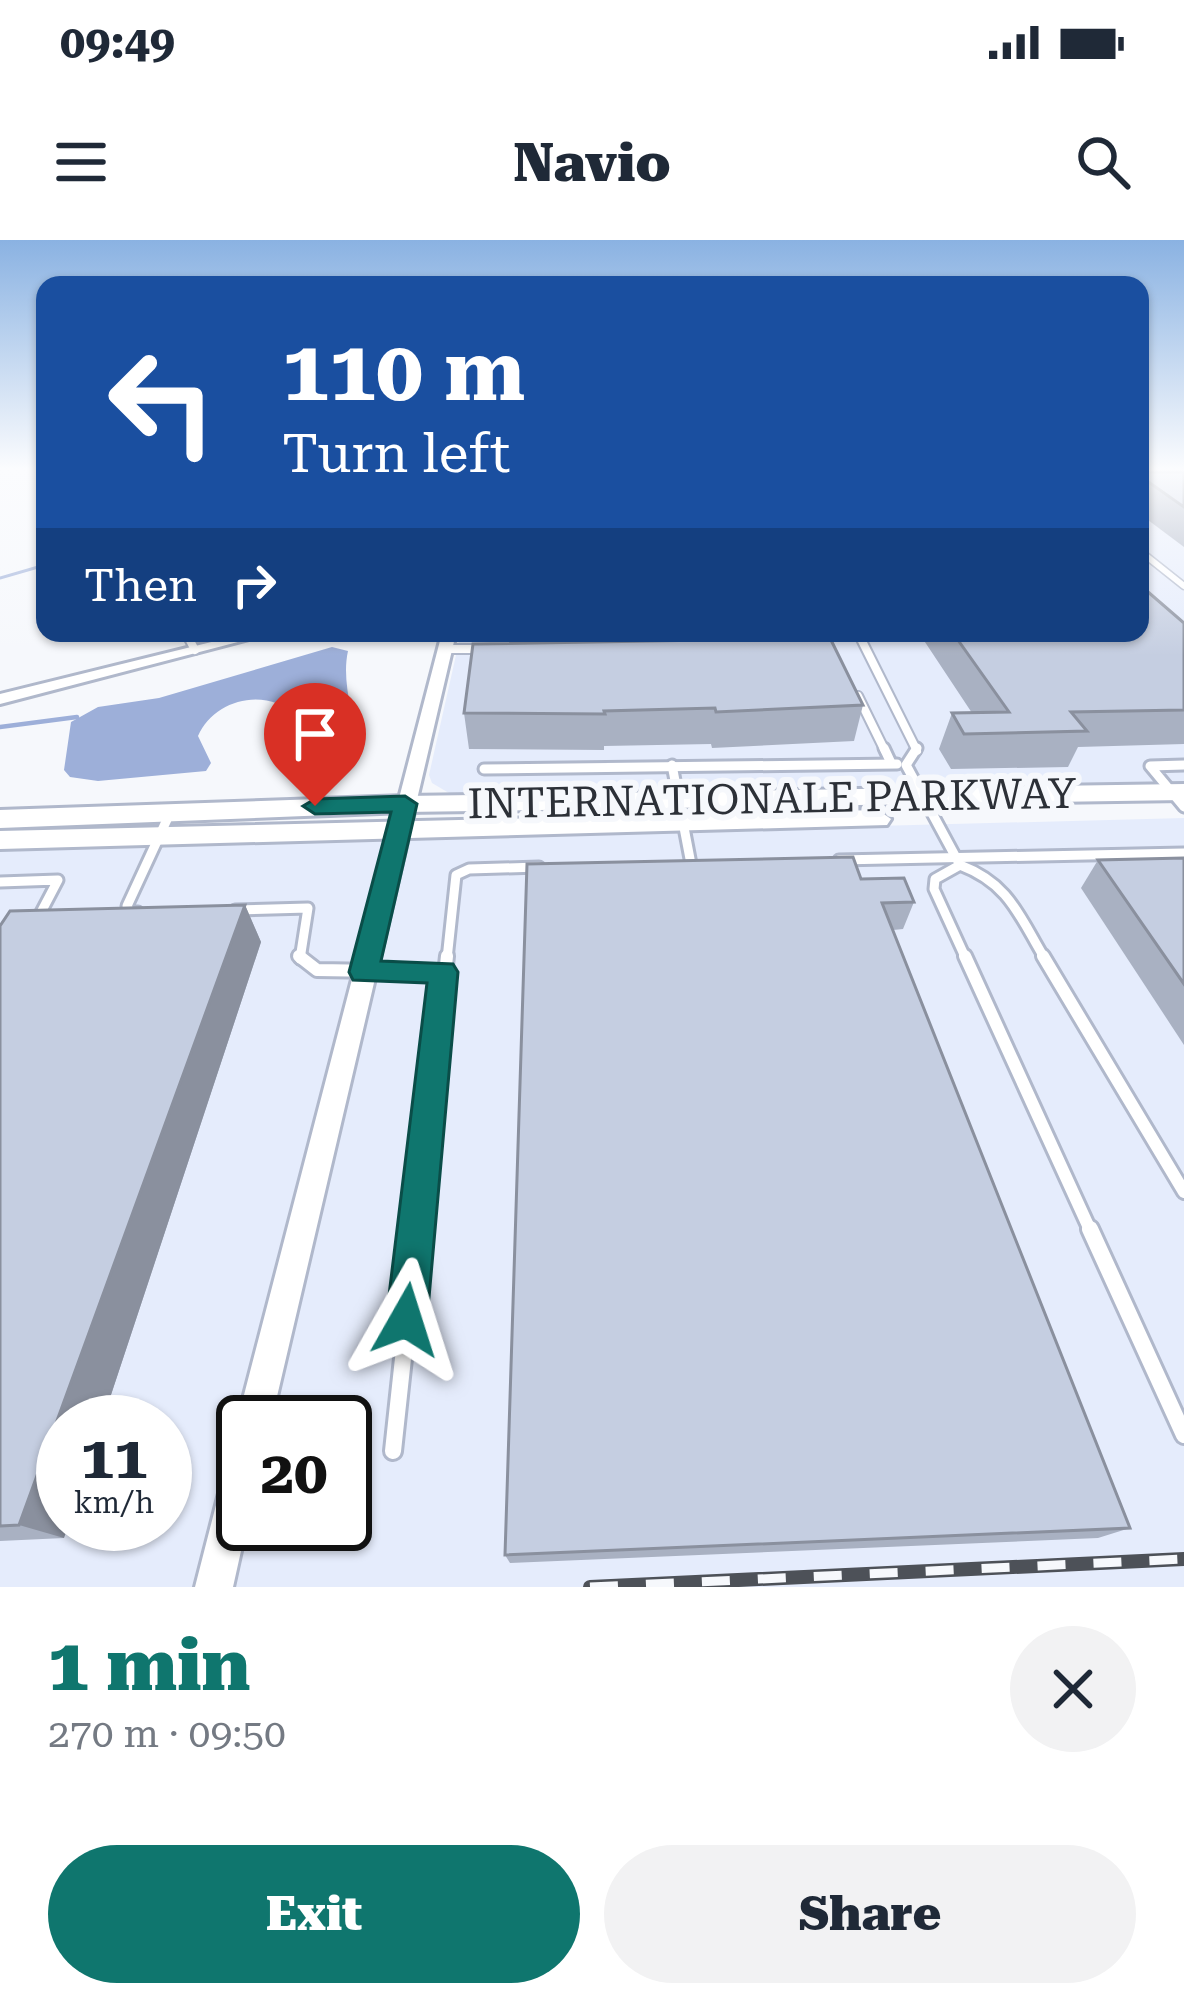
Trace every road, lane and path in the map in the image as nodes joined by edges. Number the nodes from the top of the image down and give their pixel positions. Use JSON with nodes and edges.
{"nodes":[{"id":1,"x":1149,"y":558,"type":"edge"},
{"id":2,"x":1184,"y":586,"type":"edge"},
{"id":3,"x":191,"y":642,"type":"edge"},
{"id":4,"x":224,"y":642,"type":"edge"},
{"id":5,"x":447,"y":642,"type":"edge"},
{"id":6,"x":453,"y":642,"type":"edge"},
{"id":7,"x":863,"y":642,"type":"edge"},
{"id":8,"x":492,"y":649,"type":"edge"},
{"id":9,"x":195,"y":650,"type":"junction"},
{"id":10,"x":850,"y":679,"type":"edge"},
{"id":11,"x":0,"y":699,"type":"edge"},
{"id":12,"x":891,"y":763,"type":"junction"},
{"id":13,"x":906,"y":765,"type":"junction"},
{"id":14,"x":672,"y":766,"type":"junction"},
{"id":15,"x":1184,"y":766,"type":"edge"},
{"id":16,"x":484,"y":769,"type":"dead end"},
{"id":17,"x":1181,"y":801,"type":"edge"},
{"id":18,"x":927,"y":808,"type":"junction"},
{"id":19,"x":681,"y":811,"type":"junction"},
{"id":20,"x":402,"y":817,"type":"junction"},
{"id":21,"x":165,"y":824,"type":"junction"},
{"id":22,"x":6,"y":834,"type":"edge"},
{"id":23,"x":1184,"y":853,"type":"edge"},
{"id":24,"x":823,"y":860,"type":"edge"},
{"id":25,"x":958,"y":861,"type":"junction"},
{"id":26,"x":712,"y":863,"type":"edge"},
{"id":27,"x":668,"y":864,"type":"edge"},
{"id":28,"x":691,"y":864,"type":"junction"},
{"id":29,"x":557,"y":867,"type":"edge"},
{"id":30,"x":5,"y":882,"type":"edge"},
{"id":31,"x":0,"y":898,"type":"edge"},
{"id":32,"x":219,"y":910,"type":"edge"},
{"id":33,"x":152,"y":912,"type":"edge"},
{"id":34,"x":35,"y":924,"type":"edge"},
{"id":35,"x":363,"y":972,"type":"junction"},
{"id":36,"x":443,"y":972,"type":"junction"},
{"id":37,"x":1184,"y":1192,"type":"edge"},
{"id":38,"x":261,"y":1395,"type":"edge"},
{"id":39,"x":1184,"y":1436,"type":"edge"},
{"id":40,"x":393,"y":1451,"type":"dead end"},
{"id":41,"x":223,"y":1551,"type":"edge"},
{"id":42,"x":214,"y":1587,"type":"edge"}],
"edges":[{"from":1,"to":2,"type":"lane"},
{"from":3,"to":9,"type":"lane"},
{"from":4,"to":9,"type":"street"},
{"from":5,"to":20,"type":"street"},
{"from":6,"to":8,"type":"lane"},
{"from":7,"to":13,"type":"lane"},
{"from":9,"to":11,"type":"street"},
{"from":10,"to":12,"type":"lane"},
{"from":12,"to":13,"type":"lane"},
{"from":12,"to":14,"type":"lane"},
{"from":13,"to":18,"type":"lane"},
{"from":14,"to":16,"type":"lane"},
{"from":14,"to":19,"type":"lane"},
{"from":15,"to":17,"type":"lane"},
{"from":17,"to":18,"type":"street","name":"INTERNATIONALE PARKWAY"},
{"from":18,"to":19,"type":"street","name":"INTERNATIONALE PARKWAY"},
{"from":18,"to":25,"type":"lane"},
{"from":19,"to":20,"type":"street","name":"INTERNATIONALE PARKWAY"},
{"from":19,"to":28,"type":"lane"},
{"from":20,"to":21,"type":"street","name":"INTERNATIONALE PARKWAY"},
{"from":20,"to":35,"type":"street"},
{"from":21,"to":22,"type":"street","name":"INTERNATIONALE PARKWAY"},
{"from":21,"to":33,"type":"lane"},
{"from":23,"to":25,"type":"lane"},
{"from":24,"to":25,"type":"lane"},
{"from":25,"to":37,"type":"lane"},
{"from":25,"to":39,"type":"lane"},
{"from":26,"to":28,"type":"lane"},
{"from":27,"to":28,"type":"lane"},
{"from":29,"to":36,"type":"lane"},
{"from":30,"to":31,"type":"lane"},
{"from":30,"to":34,"type":"lane"},
{"from":32,"to":35,"type":"lane"},
{"from":35,"to":36,"type":"lane"},
{"from":35,"to":38,"type":"street"},
{"from":36,"to":40,"type":"lane"},
{"from":41,"to":42,"type":"street"}]}
